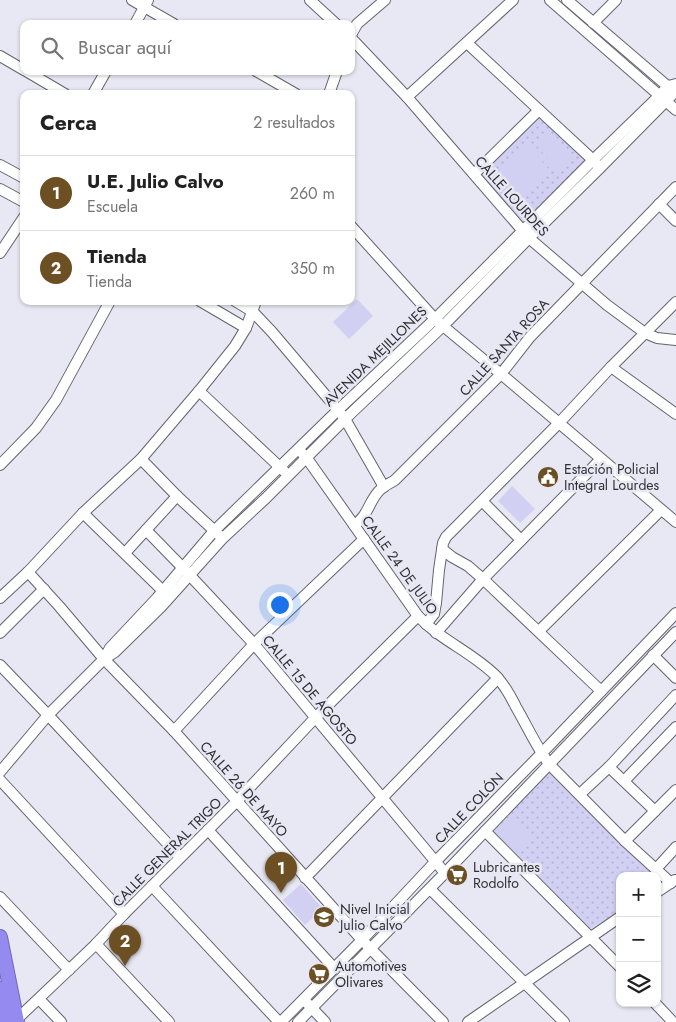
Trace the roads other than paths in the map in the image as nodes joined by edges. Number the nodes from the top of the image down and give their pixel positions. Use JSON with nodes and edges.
{"nodes":[{"id":1,"x":132,"y":0,"type":"edge"},
{"id":2,"x":310,"y":0,"type":"edge"},
{"id":3,"x":385,"y":0,"type":"edge"},
{"id":4,"x":514,"y":0,"type":"edge"},
{"id":5,"x":550,"y":0,"type":"edge"},
{"id":6,"x":567,"y":0,"type":"edge"},
{"id":7,"x":616,"y":0,"type":"edge"},
{"id":8,"x":146,"y":3,"type":"edge"},
{"id":9,"x":136,"y":20,"type":"edge"},
{"id":10,"x":169,"y":20,"type":"edge"},
{"id":11,"x":332,"y":20,"type":"edge"},
{"id":12,"x":593,"y":22,"type":"junction"},
{"id":13,"x":355,"y":28,"type":"edge"},
{"id":14,"x":355,"y":42,"type":"edge"},
{"id":15,"x":467,"y":42,"type":"junction"},
{"id":16,"x":0,"y":56,"type":"edge"},
{"id":17,"x":20,"y":68,"type":"edge"},
{"id":18,"x":32,"y":75,"type":"edge"},
{"id":19,"x":104,"y":75,"type":"edge"},
{"id":20,"x":263,"y":75,"type":"edge"},
{"id":21,"x":336,"y":75,"type":"edge"},
{"id":22,"x":674,"y":89,"type":"edge"},
{"id":23,"x":59,"y":90,"type":"edge"},
{"id":24,"x":95,"y":90,"type":"edge"},
{"id":25,"x":289,"y":90,"type":"edge"},
{"id":26,"x":330,"y":90,"type":"edge"},
{"id":27,"x":406,"y":97,"type":"junction"},
{"id":28,"x":663,"y":98,"type":"junction"},
{"id":29,"x":538,"y":110,"type":"junction"},
{"id":30,"x":676,"y":110,"type":"edge"},
{"id":31,"x":593,"y":160,"type":"junction"},
{"id":32,"x":0,"y":165,"type":"edge"},
{"id":33,"x":600,"y":169,"type":"junction"},
{"id":34,"x":474,"y":174,"type":"junction"},
{"id":35,"x":20,"y":176,"type":"edge"},
{"id":36,"x":676,"y":187,"type":"edge"},
{"id":37,"x":0,"y":189,"type":"edge"},
{"id":38,"x":20,"y":200,"type":"edge"},
{"id":39,"x":659,"y":204,"type":"junction"},
{"id":40,"x":676,"y":221,"type":"edge"},
{"id":41,"x":20,"y":223,"type":"edge"},
{"id":42,"x":355,"y":230,"type":"edge"},
{"id":43,"x":526,"y":234,"type":"junction"},
{"id":44,"x":0,"y":253,"type":"edge"},
{"id":45,"x":581,"y":283,"type":"junction"},
{"id":46,"x":676,"y":302,"type":"edge"},
{"id":47,"x":108,"y":305,"type":"edge"},
{"id":48,"x":207,"y":305,"type":"edge"},
{"id":49,"x":241,"y":305,"type":"edge"},
{"id":50,"x":255,"y":305,"type":"edge"},
{"id":51,"x":252,"y":312,"type":"junction"},
{"id":52,"x":435,"y":319,"type":"junction"},
{"id":53,"x":443,"y":326,"type":"junction"},
{"id":54,"x":246,"y":328,"type":"junction"},
{"id":55,"x":645,"y":333,"type":"junction"},
{"id":56,"x":676,"y":340,"type":"edge"},
{"id":57,"x":610,"y":367,"type":"junction"},
{"id":58,"x":501,"y":374,"type":"junction"},
{"id":59,"x":199,"y":391,"type":"junction"},
{"id":60,"x":342,"y":414,"type":"junction"},
{"id":61,"x":676,"y":414,"type":"edge"},
{"id":62,"x":559,"y":424,"type":"junction"},
{"id":63,"x":298,"y":449,"type":"junction"},
{"id":64,"x":306,"y":457,"type":"junction"},
{"id":65,"x":141,"y":459,"type":"junction"},
{"id":66,"x":601,"y":459,"type":"junction"},
{"id":67,"x":0,"y":465,"type":"edge"},
{"id":68,"x":280,"y":467,"type":"junction"},
{"id":69,"x":288,"y":476,"type":"junction"},
{"id":70,"x":384,"y":487,"type":"junction"},
{"id":71,"x":177,"y":496,"type":"junction"},
{"id":72,"x":482,"y":501,"type":"junction"},
{"id":73,"x":676,"y":508,"type":"edge"},
{"id":74,"x":83,"y":513,"type":"junction"},
{"id":75,"x":669,"y":516,"type":"edge"},
{"id":76,"x":354,"y":525,"type":"junction"},
{"id":77,"x":146,"y":530,"type":"junction"},
{"id":78,"x":214,"y":531,"type":"junction"},
{"id":79,"x":223,"y":538,"type":"junction"},
{"id":80,"x":364,"y":539,"type":"junction"},
{"id":81,"x":521,"y":540,"type":"junction"},
{"id":82,"x":442,"y":549,"type":"junction"},
{"id":83,"x":124,"y":553,"type":"junction"},
{"id":84,"x":186,"y":571,"type":"junction"},
{"id":85,"x":28,"y":572,"type":"junction"},
{"id":86,"x":483,"y":579,"type":"junction"},
{"id":87,"x":44,"y":589,"type":"junction"},
{"id":88,"x":163,"y":591,"type":"junction"},
{"id":89,"x":0,"y":598,"type":"edge"},
{"id":90,"x":676,"y":613,"type":"edge"},
{"id":91,"x":418,"y":616,"type":"junction"},
{"id":92,"x":426,"y":624,"type":"junction"},
{"id":93,"x":539,"y":631,"type":"junction"},
{"id":94,"x":676,"y":632,"type":"edge"},
{"id":95,"x":0,"y":633,"type":"edge"},
{"id":96,"x":436,"y":633,"type":"junction"},
{"id":97,"x":254,"y":644,"type":"junction"},
{"id":98,"x":653,"y":656,"type":"junction"},
{"id":99,"x":104,"y":659,"type":"junction"},
{"id":100,"x":0,"y":664,"type":"edge"},
{"id":101,"x":498,"y":678,"type":"junction"},
{"id":102,"x":676,"y":678,"type":"edge"},
{"id":103,"x":601,"y":691,"type":"junction"},
{"id":104,"x":676,"y":695,"type":"edge"},
{"id":105,"x":48,"y":715,"type":"junction"},
{"id":106,"x":315,"y":718,"type":"junction"},
{"id":107,"x":676,"y":727,"type":"edge"},
{"id":108,"x":174,"y":732,"type":"junction"},
{"id":109,"x":542,"y":753,"type":"junction"},
{"id":110,"x":549,"y":764,"type":"junction"},
{"id":111,"x":609,"y":766,"type":"junction"},
{"id":112,"x":0,"y":772,"type":"edge"},
{"id":113,"x":0,"y":780,"type":"edge"},
{"id":114,"x":624,"y":781,"type":"junction"},
{"id":115,"x":676,"y":790,"type":"edge"},
{"id":116,"x":580,"y":794,"type":"junction"},
{"id":117,"x":382,"y":797,"type":"junction"},
{"id":118,"x":237,"y":801,"type":"junction"},
{"id":119,"x":655,"y":811,"type":"junction"},
{"id":120,"x":208,"y":830,"type":"junction"},
{"id":121,"x":485,"y":831,"type":"junction"},
{"id":122,"x":625,"y":840,"type":"junction"},
{"id":123,"x":676,"y":848,"type":"edge"},
{"id":124,"x":180,"y":858,"type":"junction"},
{"id":125,"x":435,"y":862,"type":"junction"},
{"id":126,"x":656,"y":869,"type":"junction"},
{"id":127,"x":445,"y":873,"type":"junction"},
{"id":128,"x":305,"y":878,"type":"junction"},
{"id":129,"x":673,"y":881,"type":"edge"},
{"id":130,"x":152,"y":886,"type":"junction"},
{"id":131,"x":430,"y":888,"type":"junction"},
{"id":132,"x":661,"y":889,"type":"edge"},
{"id":133,"x":0,"y":897,"type":"edge"},
{"id":134,"x":124,"y":914,"type":"junction"},
{"id":135,"x":616,"y":920,"type":"edge"},
{"id":136,"x":0,"y":937,"type":"edge"},
{"id":137,"x":591,"y":937,"type":"junction"},
{"id":138,"x":362,"y":940,"type":"junction"},
{"id":139,"x":96,"y":944,"type":"junction"},
{"id":140,"x":370,"y":948,"type":"junction"},
{"id":141,"x":616,"y":963,"type":"edge"},
{"id":142,"x":334,"y":968,"type":"junction"},
{"id":143,"x":69,"y":970,"type":"junction"},
{"id":144,"x":525,"y":982,"type":"junction"},
{"id":145,"x":0,"y":989,"type":"edge"},
{"id":146,"x":39,"y":999,"type":"junction"},
{"id":147,"x":302,"y":999,"type":"junction"},
{"id":148,"x":659,"y":1007,"type":"edge"},
{"id":149,"x":312,"y":1008,"type":"junction"},
{"id":150,"x":9,"y":1018,"type":"edge"},
{"id":151,"x":61,"y":1022,"type":"edge"},
{"id":152,"x":169,"y":1022,"type":"edge"},
{"id":153,"x":280,"y":1022,"type":"edge"},
{"id":154,"x":298,"y":1022,"type":"edge"},
{"id":155,"x":325,"y":1022,"type":"edge"},
{"id":156,"x":443,"y":1022,"type":"edge"},
{"id":157,"x":468,"y":1022,"type":"edge"},
{"id":158,"x":564,"y":1022,"type":"edge"},
{"id":159,"x":673,"y":1022,"type":"edge"}],
"edges":[{"from":1,"to":8,"type":"street"},
{"from":2,"to":11,"type":"street"},
{"from":3,"to":13,"type":"street"},
{"from":4,"to":15,"type":"street"},
{"from":5,"to":28,"type":"street"},
{"from":6,"to":12,"type":"street"},
{"from":7,"to":12,"type":"street"},
{"from":8,"to":9,"type":"street"},
{"from":8,"to":10,"type":"street"},
{"from":12,"to":22,"type":"street"},
{"from":14,"to":27,"type":"street","name":"CALLE LOURDES"},
{"from":15,"to":27,"type":"street"},
{"from":15,"to":29,"type":"street"},
{"from":16,"to":17,"type":"street"},
{"from":18,"to":23,"type":"street"},
{"from":19,"to":24,"type":"street"},
{"from":20,"to":25,"type":"street"},
{"from":21,"to":26,"type":"street"},
{"from":22,"to":28,"type":"street","name":"AVENIDA MEJILLONES"},
{"from":27,"to":34,"type":"street","name":"CALLE LOURDES"},
{"from":28,"to":30,"type":"street"},
{"from":28,"to":31,"type":"street","name":"AVENIDA MEJILLONES"},
{"from":28,"to":33,"type":"street","name":"AVENIDA MEJILLONES"},
{"from":29,"to":31,"type":"street"},
{"from":29,"to":34,"type":"street"},
{"from":31,"to":33,"type":"street"},
{"from":31,"to":43,"type":"street","name":"AVENIDA MEJILLONES"},
{"from":32,"to":35,"type":"street"},
{"from":33,"to":43,"type":"street","name":"AVENIDA MEJILLONES"},
{"from":34,"to":43,"type":"street","name":"CALLE LOURDES"},
{"from":36,"to":39,"type":"street","name":"CALLE SANTA ROSA"},
{"from":37,"to":38,"type":"street"},
{"from":39,"to":40,"type":"street"},
{"from":39,"to":45,"type":"street","name":"CALLE SANTA ROSA"},
{"from":41,"to":44,"type":"street"},
{"from":42,"to":52,"type":"street"},
{"from":43,"to":45,"type":"street","name":"CALLE LOURDES"},
{"from":43,"to":52,"type":"street","name":"AVENIDA MEJILLONES"},
{"from":43,"to":53,"type":"street","name":"AVENIDA MEJILLONES"},
{"from":45,"to":55,"type":"street","name":"CALLE LOURDES"},
{"from":45,"to":58,"type":"street","name":"CALLE SANTA ROSA"},
{"from":46,"to":55,"type":"street"},
{"from":47,"to":67,"type":"street"},
{"from":48,"to":54,"type":"street"},
{"from":49,"to":51,"type":"street"},
{"from":50,"to":51,"type":"street"},
{"from":51,"to":54,"type":"street"},
{"from":51,"to":60,"type":"street"},
{"from":52,"to":53,"type":"street"},
{"from":52,"to":60,"type":"street","name":"AVENIDA MEJILLONES"},
{"from":53,"to":58,"type":"street"},
{"from":53,"to":60,"type":"street","name":"AVENIDA MEJILLONES"},
{"from":54,"to":59,"type":"street"},
{"from":55,"to":56,"type":"street","name":"CALLE LOURDES"},
{"from":55,"to":57,"type":"street"},
{"from":57,"to":61,"type":"street"},
{"from":57,"to":62,"type":"street"},
{"from":58,"to":62,"type":"street"},
{"from":58,"to":70,"type":"street","name":"CALLE SANTA ROSA"},
{"from":59,"to":65,"type":"street"},
{"from":59,"to":68,"type":"street"},
{"from":60,"to":63,"type":"street","name":"AVENIDA MEJILLONES"},
{"from":60,"to":64,"type":"street","name":"AVENIDA MEJILLONES"},
{"from":60,"to":70,"type":"street"},
{"from":62,"to":66,"type":"street"},
{"from":62,"to":72,"type":"street"},
{"from":63,"to":64,"type":"street","name":"CALLE 24 DE JULIO"},
{"from":63,"to":68,"type":"street","name":"AVENIDA MEJILLONES"},
{"from":64,"to":69,"type":"street","name":"AVENIDA MEJILLONES"},
{"from":64,"to":76,"type":"street","name":"CALLE 24 DE JULIO"},
{"from":65,"to":71,"type":"street"},
{"from":65,"to":74,"type":"street"},
{"from":66,"to":75,"type":"street"},
{"from":66,"to":81,"type":"street"},
{"from":68,"to":69,"type":"street"},
{"from":68,"to":78,"type":"street","name":"AVENIDA MEJILLONES"},
{"from":69,"to":79,"type":"street","name":"AVENIDA MEJILLONES"},
{"from":70,"to":76,"type":"street","name":"CALLE SANTA ROSA"},
{"from":71,"to":77,"type":"street"},
{"from":71,"to":78,"type":"street"},
{"from":72,"to":81,"type":"street"},
{"from":72,"to":82,"type":"street"},
{"from":73,"to":75,"type":"street"},
{"from":74,"to":83,"type":"street"},
{"from":74,"to":85,"type":"street"},
{"from":75,"to":93,"type":"street"},
{"from":76,"to":80,"type":"street","name":"CALLE 24 DE JULIO"},
{"from":77,"to":83,"type":"street"},
{"from":77,"to":84,"type":"street","name":"CALLE 15 DE AGOSTO"},
{"from":78,"to":79,"type":"street"},
{"from":78,"to":84,"type":"street","name":"AVENIDA MEJILLONES"},
{"from":79,"to":84,"type":"street","name":"AVENIDA MEJILLONES"},
{"from":80,"to":91,"type":"street","name":"CALLE 24 DE JULIO"},
{"from":80,"to":97,"type":"street"},
{"from":81,"to":86,"type":"street"},
{"from":82,"to":86,"type":"street"},
{"from":82,"to":92,"type":"street"},
{"from":83,"to":88,"type":"street"},
{"from":84,"to":88,"type":"street","name":"AVENIDA MEJILLONES"},
{"from":84,"to":97,"type":"street","name":"CALLE 15 DE AGOSTO"},
{"from":84,"to":99,"type":"street","name":"AVENIDA MEJILLONES"},
{"from":85,"to":87,"type":"street","name":"CALLE 26 DE MAYO"},
{"from":85,"to":89,"type":"street"},
{"from":86,"to":93,"type":"street"},
{"from":86,"to":96,"type":"street"},
{"from":87,"to":95,"type":"street"},
{"from":87,"to":99,"type":"street","name":"CALLE 26 DE MAYO"},
{"from":88,"to":99,"type":"street","name":"AVENIDA MEJILLONES"},
{"from":90,"to":103,"type":"street","name":"CALLE COLÓN"},
{"from":91,"to":92,"type":"street","name":"CALLE 24 DE JULIO"},
{"from":91,"to":106,"type":"street","name":"CALLE GENERAL TRIGO"},
{"from":92,"to":96,"type":"street","name":"CALLE 24 DE JULIO"},
{"from":93,"to":103,"type":"street"},
{"from":94,"to":98,"type":"street","name":"CALLE COLÓN"},
{"from":96,"to":101,"type":"street","name":"CALLE 24 DE JULIO"},
{"from":97,"to":106,"type":"street","name":"CALLE 15 DE AGOSTO"},
{"from":97,"to":108,"type":"street"},
{"from":98,"to":102,"type":"street"},
{"from":98,"to":110,"type":"street","name":"CALLE COLÓN"},
{"from":99,"to":105,"type":"street","name":"AVENIDA MEJILLONES"},
{"from":99,"to":108,"type":"street","name":"CALLE 26 DE MAYO"},
{"from":100,"to":105,"type":"street"},
{"from":101,"to":109,"type":"street","name":"CALLE 24 DE JULIO"},
{"from":101,"to":117,"type":"street"},
{"from":103,"to":109,"type":"street","name":"CALLE COLÓN"},
{"from":104,"to":111,"type":"street"},
{"from":105,"to":112,"type":"street","name":"AVENIDA MEJILLONES"},
{"from":105,"to":124,"type":"street"},
{"from":106,"to":117,"type":"street","name":"CALLE 15 DE AGOSTO"},
{"from":106,"to":118,"type":"street","name":"CALLE GENERAL TRIGO"},
{"from":107,"to":114,"type":"street"},
{"from":108,"to":118,"type":"street","name":"CALLE 26 DE MAYO"},
{"from":109,"to":110,"type":"street","name":"CALLE 24 DE JULIO"},
{"from":109,"to":125,"type":"street","name":"CALLE COLÓN"},
{"from":110,"to":116,"type":"street","name":"CALLE 24 DE JULIO"},
{"from":110,"to":121,"type":"street","name":"CALLE COLÓN"},
{"from":111,"to":114,"type":"street"},
{"from":111,"to":116,"type":"street"},
{"from":113,"to":134,"type":"street"},
{"from":114,"to":119,"type":"street"},
{"from":115,"to":119,"type":"street"},
{"from":116,"to":122,"type":"street","name":"CALLE 24 DE JULIO"},
{"from":117,"to":125,"type":"street","name":"CALLE 15 DE AGOSTO"},
{"from":117,"to":128,"type":"street"},
{"from":118,"to":120,"type":"street","name":"CALLE GENERAL TRIGO"},
{"from":118,"to":128,"type":"street","name":"CALLE 26 DE MAYO"},
{"from":119,"to":122,"type":"street"},
{"from":120,"to":124,"type":"street","name":"CALLE GENERAL TRIGO"},
{"from":120,"to":142,"type":"street"},
{"from":121,"to":127,"type":"street","name":"CALLE COLÓN"},
{"from":121,"to":137,"type":"street"},
{"from":122,"to":126,"type":"street","name":"CALLE 24 DE JULIO"},
{"from":123,"to":126,"type":"street"},
{"from":124,"to":130,"type":"street","name":"CALLE GENERAL TRIGO"},
{"from":125,"to":127,"type":"street","name":"CALLE 15 DE AGOSTO"},
{"from":125,"to":138,"type":"street","name":"CALLE COLÓN"},
{"from":126,"to":129,"type":"street","name":"CALLE 24 DE JULIO"},
{"from":127,"to":131,"type":"street","name":"CALLE COLÓN"},
{"from":128,"to":138,"type":"street","name":"CALLE 26 DE MAYO"},
{"from":129,"to":132,"type":"street"},
{"from":130,"to":134,"type":"street","name":"CALLE GENERAL TRIGO"},
{"from":130,"to":153,"type":"street"},
{"from":131,"to":140,"type":"street","name":"CALLE COLÓN"},
{"from":131,"to":144,"type":"street"},
{"from":133,"to":143,"type":"street"},
{"from":134,"to":139,"type":"street","name":"CALLE GENERAL TRIGO"},
{"from":135,"to":137,"type":"street"},
{"from":136,"to":150,"type":"highway"},
{"from":137,"to":141,"type":"street"},
{"from":137,"to":144,"type":"street"},
{"from":138,"to":140,"type":"street","name":"CALLE 26 DE MAYO"},
{"from":138,"to":142,"type":"street","name":"CALLE COLÓN"},
{"from":139,"to":143,"type":"street","name":"CALLE GENERAL TRIGO"},
{"from":139,"to":152,"type":"street"},
{"from":140,"to":149,"type":"street","name":"CALLE COLÓN"},
{"from":140,"to":156,"type":"street","name":"CALLE 26 DE MAYO"},
{"from":142,"to":147,"type":"street","name":"CALLE COLÓN"},
{"from":143,"to":146,"type":"street","name":"CALLE GENERAL TRIGO"},
{"from":144,"to":157,"type":"street"},
{"from":144,"to":158,"type":"street"},
{"from":145,"to":150,"type":"highway"},
{"from":146,"to":150,"type":"street","name":"CALLE GENERAL TRIGO"},
{"from":146,"to":151,"type":"street"},
{"from":147,"to":149,"type":"street"},
{"from":147,"to":153,"type":"street","name":"CALLE COLÓN"},
{"from":148,"to":159,"type":"street"},
{"from":149,"to":154,"type":"street","name":"CALLE COLÓN"},
{"from":149,"to":155,"type":"street"}]}
